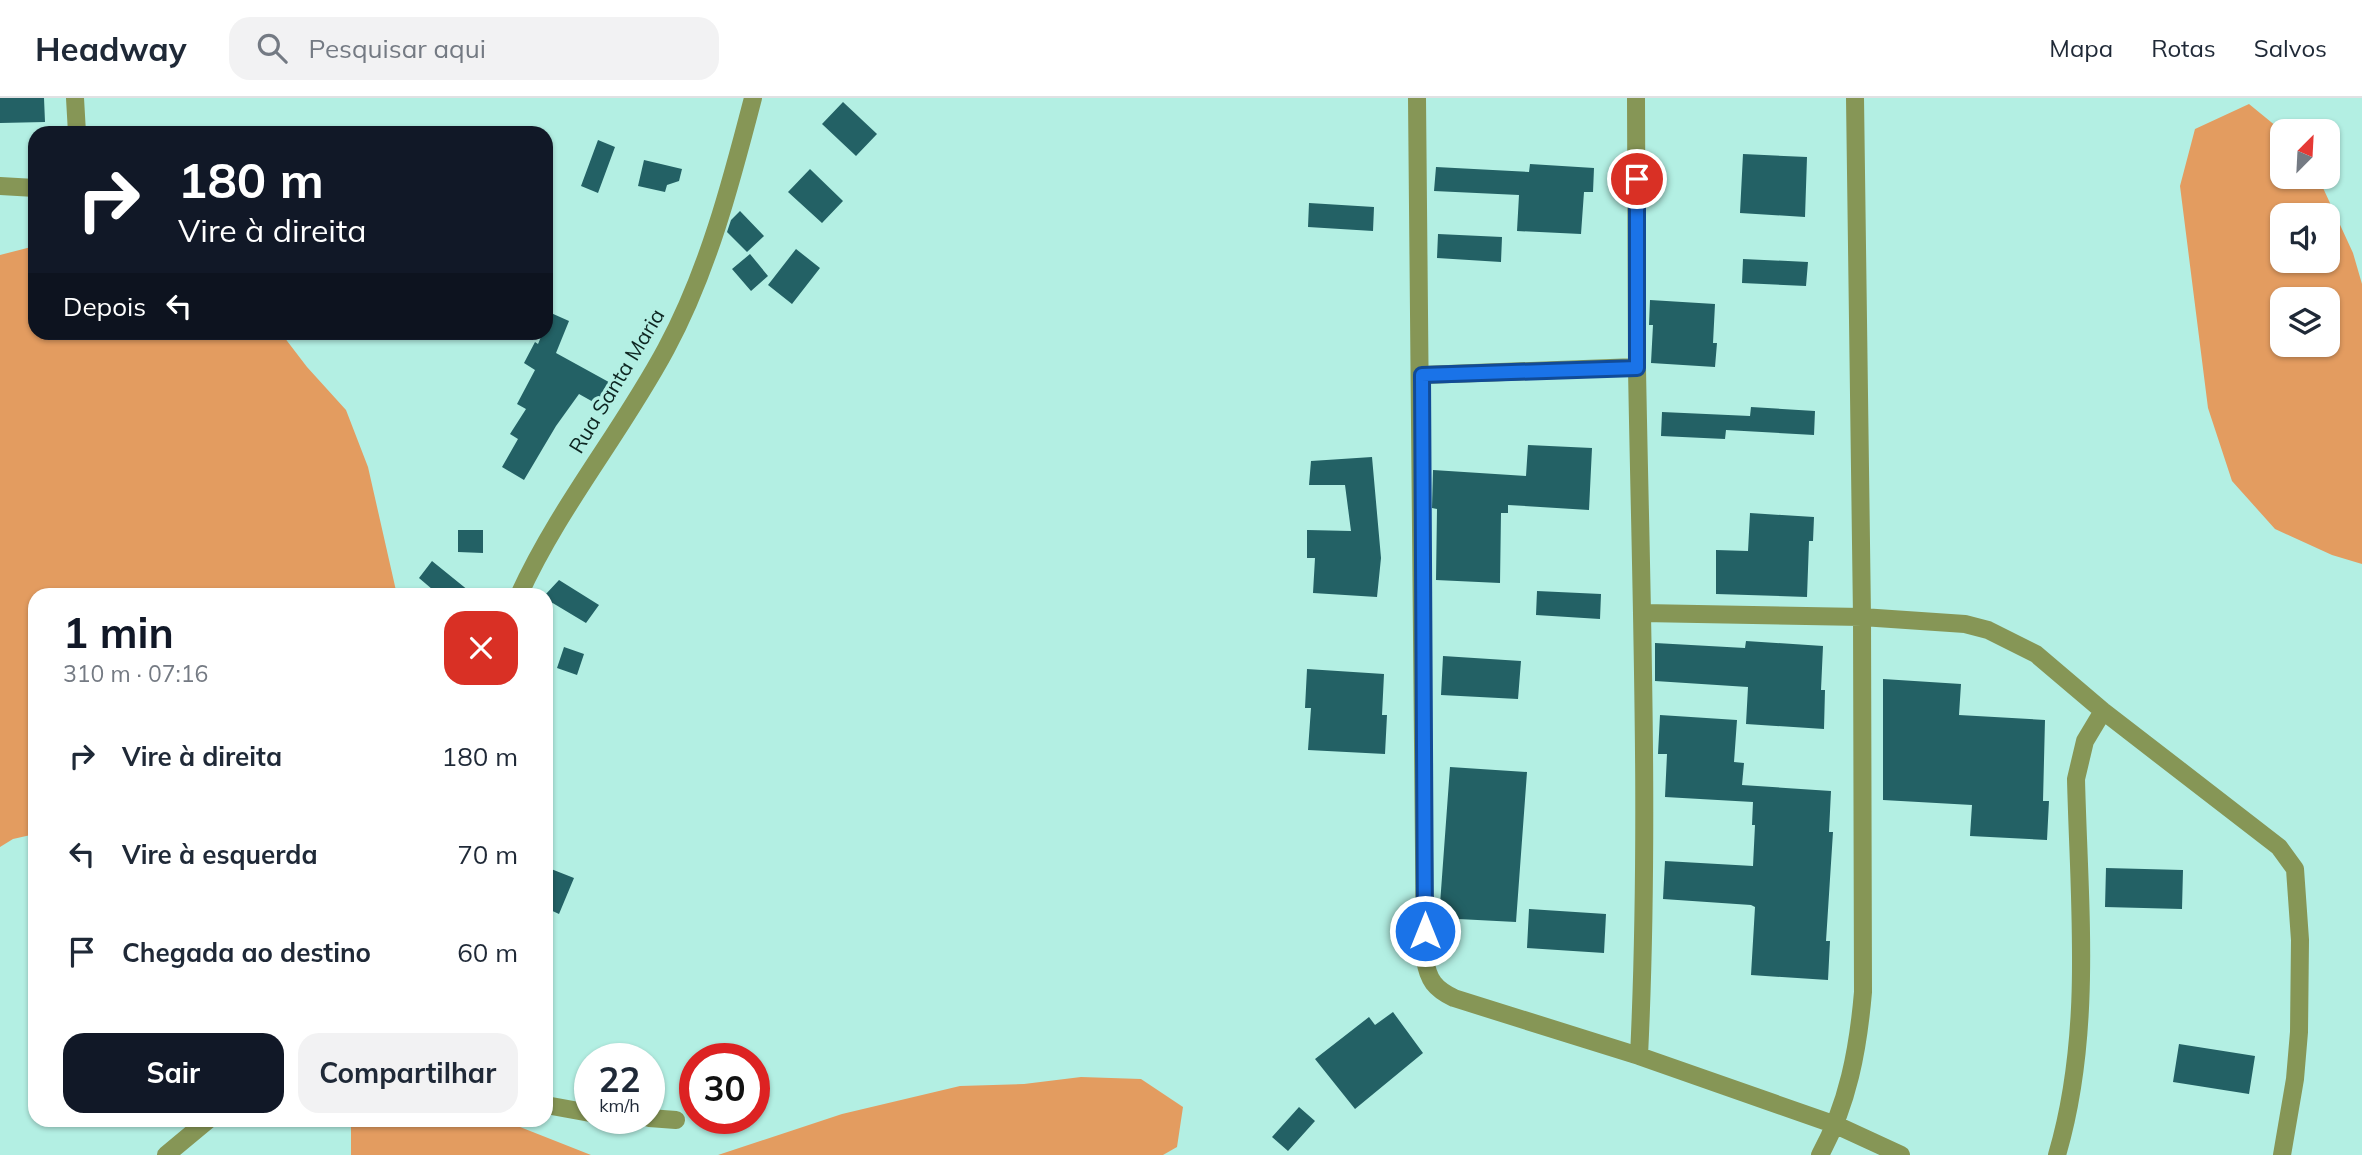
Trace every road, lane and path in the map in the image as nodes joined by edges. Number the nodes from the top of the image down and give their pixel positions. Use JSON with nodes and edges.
{"nodes":[{"id":1,"x":75,"y":98,"type":"edge"},
{"id":2,"x":752,"y":98,"type":"edge"},
{"id":3,"x":1417,"y":98,"type":"edge"},
{"id":4,"x":1636,"y":98,"type":"edge"},
{"id":5,"x":1855,"y":98,"type":"edge"},
{"id":6,"x":77,"y":126,"type":"edge"},
{"id":7,"x":0,"y":186,"type":"edge"},
{"id":8,"x":28,"y":188,"type":"edge"},
{"id":9,"x":1637,"y":368,"type":"junction"},
{"id":10,"x":1422,"y":375,"type":"junction"},
{"id":11,"x":522,"y":588,"type":"edge"},
{"id":12,"x":1643,"y":612,"type":"junction"},
{"id":13,"x":1861,"y":618,"type":"junction"},
{"id":14,"x":2103,"y":711,"type":"junction"},
{"id":15,"x":1639,"y":1056,"type":"junction"},
{"id":16,"x":553,"y":1106,"type":"edge"},
{"id":17,"x":574,"y":1110,"type":"edge"},
{"id":18,"x":665,"y":1119,"type":"edge"},
{"id":19,"x":676,"y":1120,"type":"dead end"},
{"id":20,"x":1836,"y":1125,"type":"junction"},
{"id":21,"x":200,"y":1127,"type":"edge"},
{"id":22,"x":166,"y":1155,"type":"edge"},
{"id":23,"x":1821,"y":1155,"type":"edge"},
{"id":24,"x":1901,"y":1155,"type":"edge"},
{"id":25,"x":2057,"y":1155,"type":"edge"},
{"id":26,"x":2282,"y":1155,"type":"edge"}],
"edges":[{"from":1,"to":6,"type":"street"},
{"from":2,"to":11,"type":"street","name":"Rua Santa Maria"},
{"from":3,"to":10,"type":"street"},
{"from":4,"to":9,"type":"street"},
{"from":5,"to":13,"type":"street"},
{"from":7,"to":8,"type":"street"},
{"from":9,"to":10,"type":"street"},
{"from":9,"to":12,"type":"street"},
{"from":10,"to":15,"type":"street"},
{"from":12,"to":13,"type":"street"},
{"from":12,"to":15,"type":"street"},
{"from":13,"to":14,"type":"street"},
{"from":13,"to":20,"type":"street"},
{"from":14,"to":25,"type":"street"},
{"from":14,"to":26,"type":"street"},
{"from":15,"to":20,"type":"street"},
{"from":16,"to":17,"type":"street"},
{"from":18,"to":19,"type":"street"},
{"from":20,"to":23,"type":"street"},
{"from":20,"to":24,"type":"street"},
{"from":21,"to":22,"type":"street"}]}
